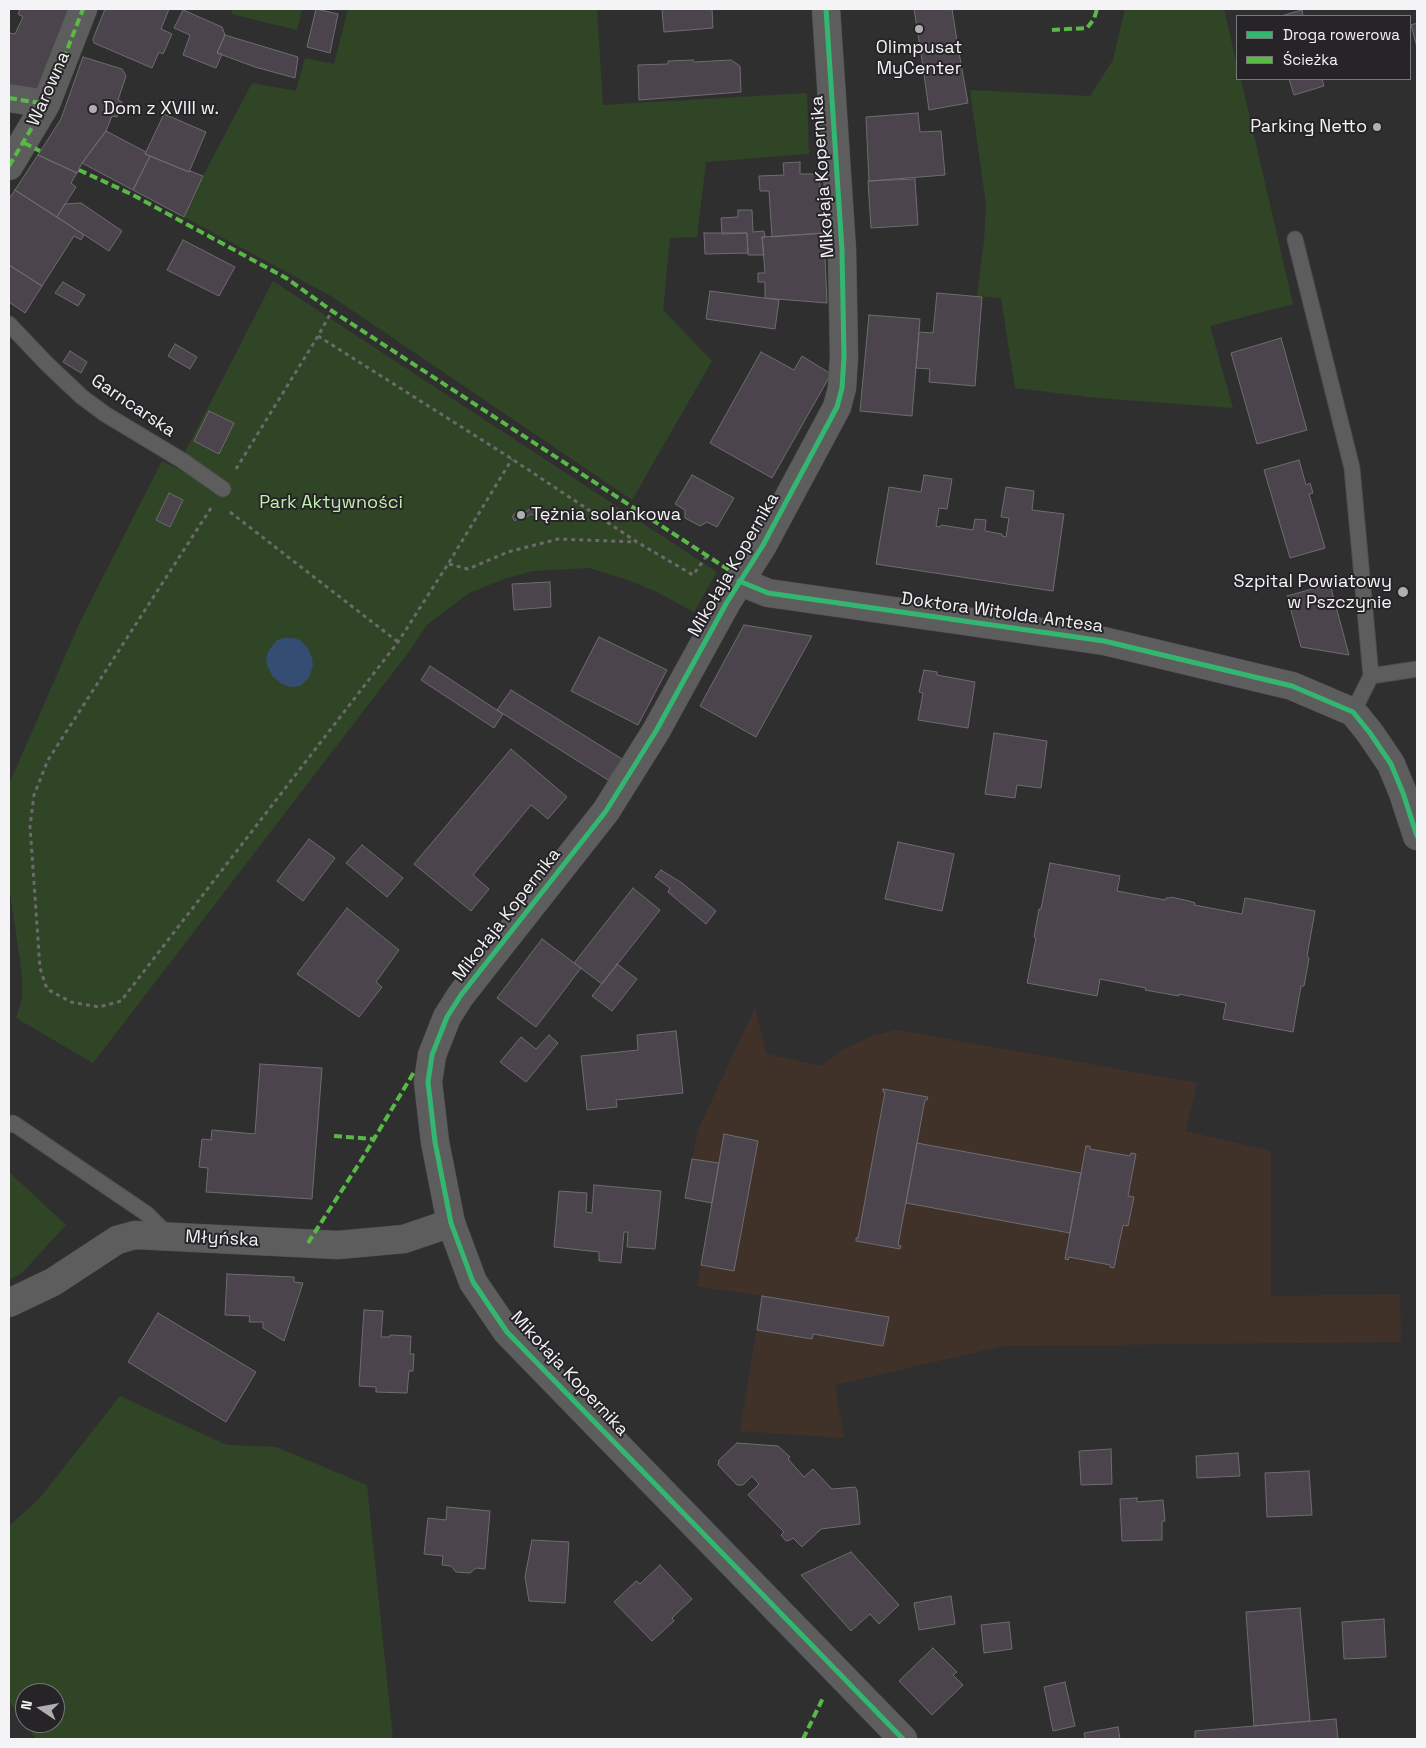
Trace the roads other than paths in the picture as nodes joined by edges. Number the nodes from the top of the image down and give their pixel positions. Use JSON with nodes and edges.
{"nodes":[{"id":1,"x":83,"y":9,"type":"edge"},
{"id":2,"x":826,"y":9,"type":"edge"},
{"id":3,"x":9,"y":98,"type":"edge"},
{"id":4,"x":46,"y":104,"type":"junction"},
{"id":5,"x":9,"y":166,"type":"edge"},
{"id":6,"x":1295,"y":240,"type":"dead end"},
{"id":7,"x":9,"y":324,"type":"edge"},
{"id":8,"x":220,"y":495,"type":"road end"},
{"id":9,"x":740,"y":580,"type":"junction"},
{"id":10,"x":1417,"y":669,"type":"edge"},
{"id":11,"x":1371,"y":676,"type":"junction"},
{"id":12,"x":1353,"y":712,"type":"junction"},
{"id":13,"x":1417,"y":836,"type":"edge"},
{"id":14,"x":9,"y":1125,"type":"edge"},
{"id":15,"x":451,"y":1223,"type":"junction"},
{"id":16,"x":169,"y":1236,"type":"junction"},
{"id":17,"x":9,"y":1303,"type":"edge"},
{"id":18,"x":898,"y":1736,"type":"edge"}],
"edges":[{"from":1,"to":4,"type":"street","name":"Warowna"},
{"from":2,"to":9,"type":"street","name":"Mikołaja Kopernika"},
{"from":3,"to":4,"type":"street"},
{"from":4,"to":5,"type":"street","name":"Warowna"},
{"from":6,"to":11,"type":"lane"},
{"from":7,"to":8,"type":"lane","name":"Garncarska"},
{"from":9,"to":12,"type":"street","name":"Doktora Witolda Antesa"},
{"from":9,"to":15,"type":"street","name":"Mikołaja Kopernika"},
{"from":10,"to":11,"type":"lane"},
{"from":11,"to":12,"type":"lane"},
{"from":12,"to":13,"type":"street","name":"Doktora Witolda Antesa"},
{"from":14,"to":16,"type":"lane"},
{"from":15,"to":16,"type":"street","name":"Młyńska"},
{"from":15,"to":18,"type":"street","name":"Mikołaja Kopernika"},
{"from":16,"to":17,"type":"street","name":"Młyńska"}]}
